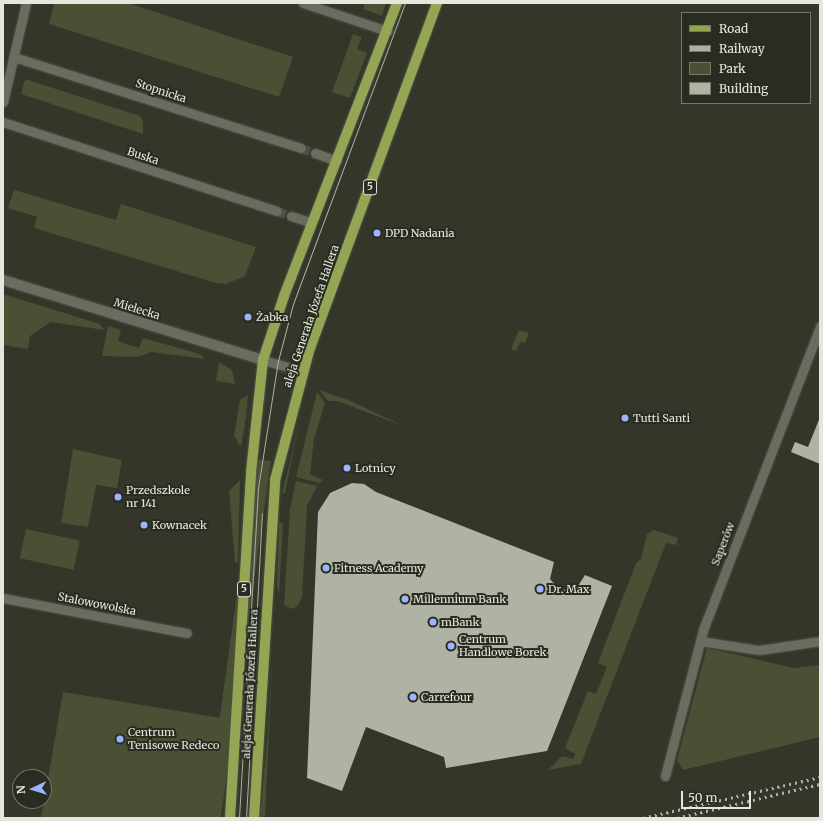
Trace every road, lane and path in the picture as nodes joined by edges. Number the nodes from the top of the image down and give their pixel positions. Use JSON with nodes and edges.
{"nodes":[{"id":1,"x":26,"y":3,"type":"edge"},
{"id":2,"x":303,"y":3,"type":"edge"},
{"id":3,"x":397,"y":3,"type":"edge"},
{"id":4,"x":437,"y":3,"type":"edge"},
{"id":5,"x":387,"y":31,"type":"junction"},
{"id":6,"x":14,"y":57,"type":"junction"},
{"id":7,"x":3,"y":102,"type":"edge"},
{"id":8,"x":3,"y":122,"type":"edge"},
{"id":9,"x":301,"y":148,"type":"tunnel mouth"},
{"id":10,"x":315,"y":153,"type":"tunnel mouth"},
{"id":11,"x":337,"y":161,"type":"junction"},
{"id":12,"x":277,"y":211,"type":"tunnel mouth"},
{"id":13,"x":291,"y":216,"type":"tunnel mouth"},
{"id":14,"x":312,"y":224,"type":"junction"},
{"id":15,"x":3,"y":280,"type":"edge"},
{"id":16,"x":820,"y":326,"type":"edge"},
{"id":17,"x":263,"y":360,"type":"junction"},
{"id":18,"x":302,"y":371,"type":"junction"},
{"id":19,"x":3,"y":598,"type":"edge"},
{"id":20,"x":186,"y":634,"type":"dead end"},
{"id":21,"x":700,"y":641,"type":"junction"},
{"id":22,"x":820,"y":641,"type":"edge"},
{"id":23,"x":665,"y":776,"type":"dead end"},
{"id":24,"x":230,"y":818,"type":"edge"},
{"id":25,"x":254,"y":818,"type":"edge"}],
"edges":[{"from":1,"to":6,"type":"street"},
{"from":2,"to":5,"type":"street"},
{"from":3,"to":5,"type":"main road","name":"aleja Generała Józefa Hallera","number":"5"},
{"from":4,"to":18,"type":"main road","name":"aleja Generała Józefa Hallera","number":"5"},
{"from":5,"to":11,"type":"main road","name":"aleja Generała Józefa Hallera","number":"5"},
{"from":6,"to":7,"type":"street"},
{"from":6,"to":9,"type":"street","name":"Stopnicka"},
{"from":8,"to":12,"type":"street","name":"Buska"},
{"from":10,"to":11,"type":"street"},
{"from":11,"to":14,"type":"main road","name":"aleja Generała Józefa Hallera","number":"5"},
{"from":13,"to":14,"type":"street"},
{"from":14,"to":17,"type":"main road","name":"aleja Generała Józefa Hallera","number":"5"},
{"from":15,"to":17,"type":"street","name":"Mielecka"},
{"from":16,"to":21,"type":"street","name":"Saperów"},
{"from":17,"to":18,"type":"street"},
{"from":17,"to":24,"type":"main road","name":"aleja Generała Józefa Hallera","number":"5"},
{"from":18,"to":25,"type":"main road","name":"aleja Generała Józefa Hallera","number":"5"},
{"from":19,"to":20,"type":"street","name":"Stalowowolska"},
{"from":21,"to":22,"type":"street"},
{"from":21,"to":23,"type":"street","name":"Saperów"}]}
